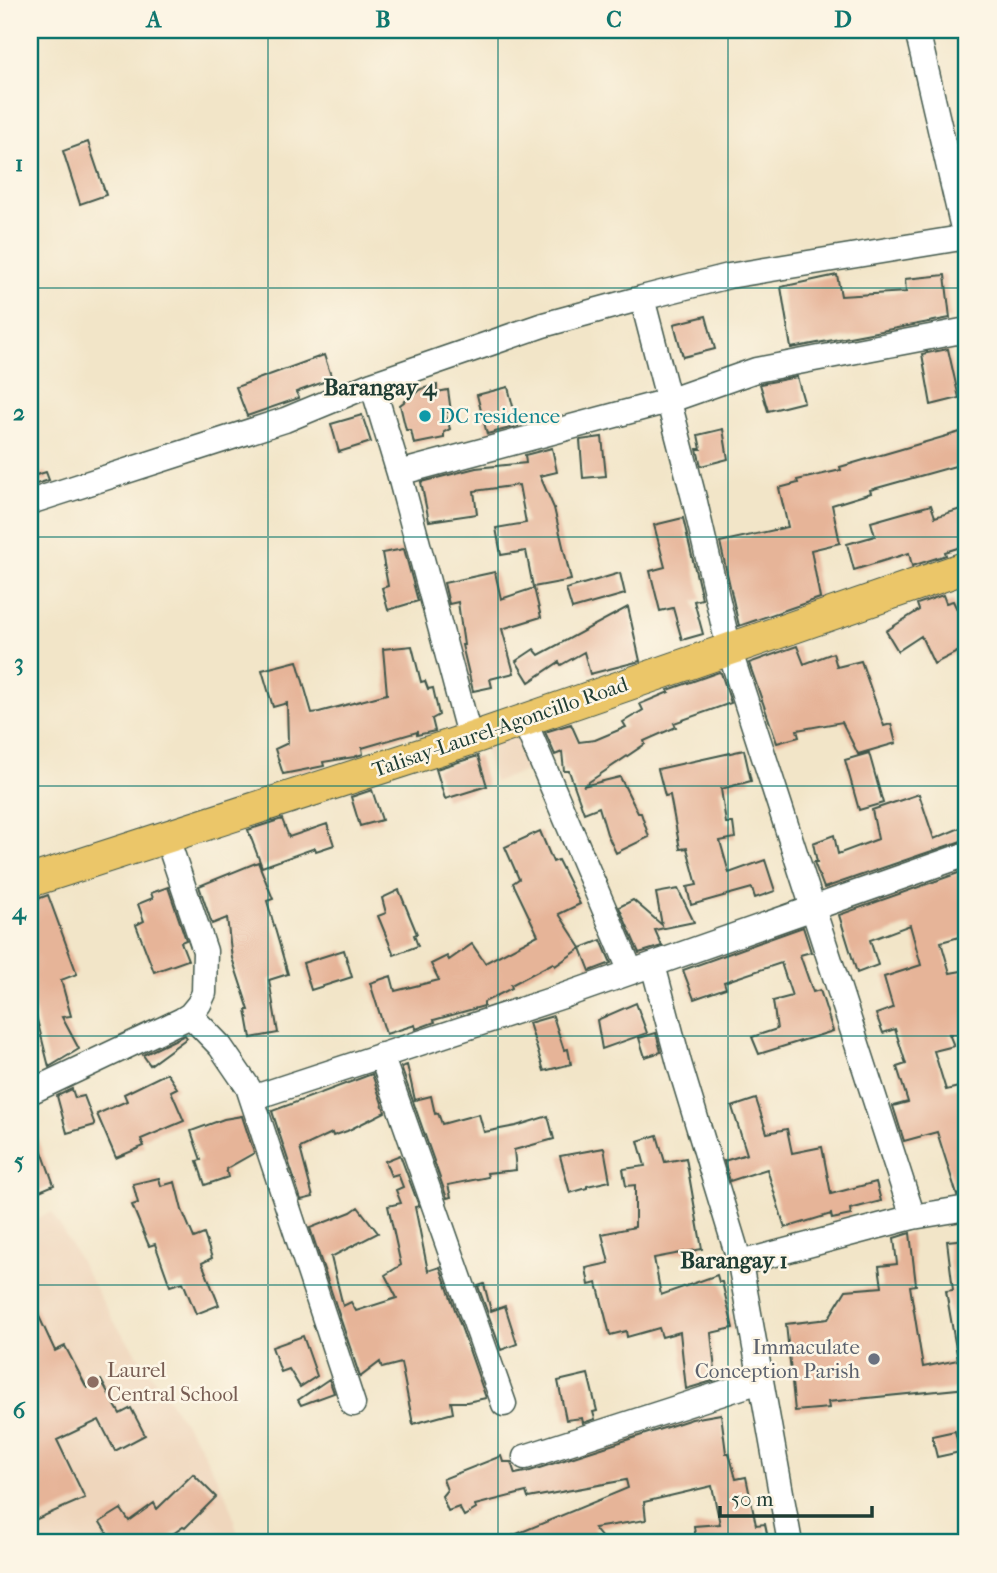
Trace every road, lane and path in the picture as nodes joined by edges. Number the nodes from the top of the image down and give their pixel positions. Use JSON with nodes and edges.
{"nodes":[{"id":1,"x":916,"y":30,"type":"edge"},
{"id":2,"x":966,"y":237,"type":"edge"},
{"id":3,"x":642,"y":298,"type":"junction"},
{"id":4,"x":967,"y":330,"type":"edge"},
{"id":5,"x":372,"y":384,"type":"junction"},
{"id":6,"x":668,"y":401,"type":"junction"},
{"id":7,"x":399,"y":473,"type":"junction"},
{"id":8,"x":30,"y":502,"type":"edge"},
{"id":9,"x":967,"y":567,"type":"edge"},
{"id":10,"x":729,"y":649,"type":"junction"},
{"id":11,"x":524,"y":720,"type":"junction"},
{"id":12,"x":470,"y":739,"type":"junction"},
{"id":13,"x":167,"y":838,"type":"junction"},
{"id":14,"x":967,"y":854,"type":"edge"},
{"id":15,"x":30,"y":881,"type":"edge"},
{"id":16,"x":813,"y":909,"type":"junction"},
{"id":17,"x":642,"y":968,"type":"junction"},
{"id":18,"x":190,"y":1015,"type":"junction"},
{"id":19,"x":381,"y":1055,"type":"junction"},
{"id":20,"x":30,"y":1092,"type":"edge"},
{"id":21,"x":252,"y":1098,"type":"junction"},
{"id":22,"x":967,"y":1208,"type":"edge"},
{"id":23,"x":913,"y":1217,"type":"junction"},
{"id":24,"x":740,"y":1263,"type":"junction"},
{"id":25,"x":760,"y":1381,"type":"junction"},
{"id":26,"x":353,"y":1404,"type":"dead end"},
{"id":27,"x":503,"y":1404,"type":"dead end"},
{"id":28,"x":525,"y":1457,"type":"dead end"},
{"id":29,"x":790,"y":1543,"type":"edge"}],
"edges":[{"from":1,"to":2,"type":"street"},
{"from":2,"to":3,"type":"street"},
{"from":3,"to":5,"type":"street"},
{"from":3,"to":6,"type":"street"},
{"from":4,"to":6,"type":"street"},
{"from":5,"to":7,"type":"street"},
{"from":5,"to":8,"type":"street"},
{"from":6,"to":7,"type":"street"},
{"from":6,"to":10,"type":"street"},
{"from":7,"to":12,"type":"street"},
{"from":9,"to":10,"type":"main road","name":"Talisay-Laurel-Agoncillo Road"},
{"from":10,"to":11,"type":"main road","name":"Talisay-Laurel-Agoncillo Road"},
{"from":10,"to":16,"type":"street"},
{"from":11,"to":12,"type":"main road","name":"Talisay-Laurel-Agoncillo Road"},
{"from":11,"to":17,"type":"street"},
{"from":12,"to":13,"type":"main road","name":"Talisay-Laurel-Agoncillo Road"},
{"from":13,"to":15,"type":"main road","name":"Talisay-Laurel-Agoncillo Road"},
{"from":13,"to":18,"type":"street"},
{"from":14,"to":16,"type":"street"},
{"from":16,"to":17,"type":"street"},
{"from":16,"to":23,"type":"street"},
{"from":17,"to":19,"type":"street"},
{"from":17,"to":24,"type":"street"},
{"from":18,"to":20,"type":"street"},
{"from":18,"to":21,"type":"street"},
{"from":19,"to":21,"type":"street"},
{"from":19,"to":27,"type":"street"},
{"from":21,"to":26,"type":"street"},
{"from":22,"to":23,"type":"street"},
{"from":23,"to":24,"type":"street"},
{"from":24,"to":25,"type":"street"},
{"from":25,"to":28,"type":"street"},
{"from":25,"to":29,"type":"street"}]}
